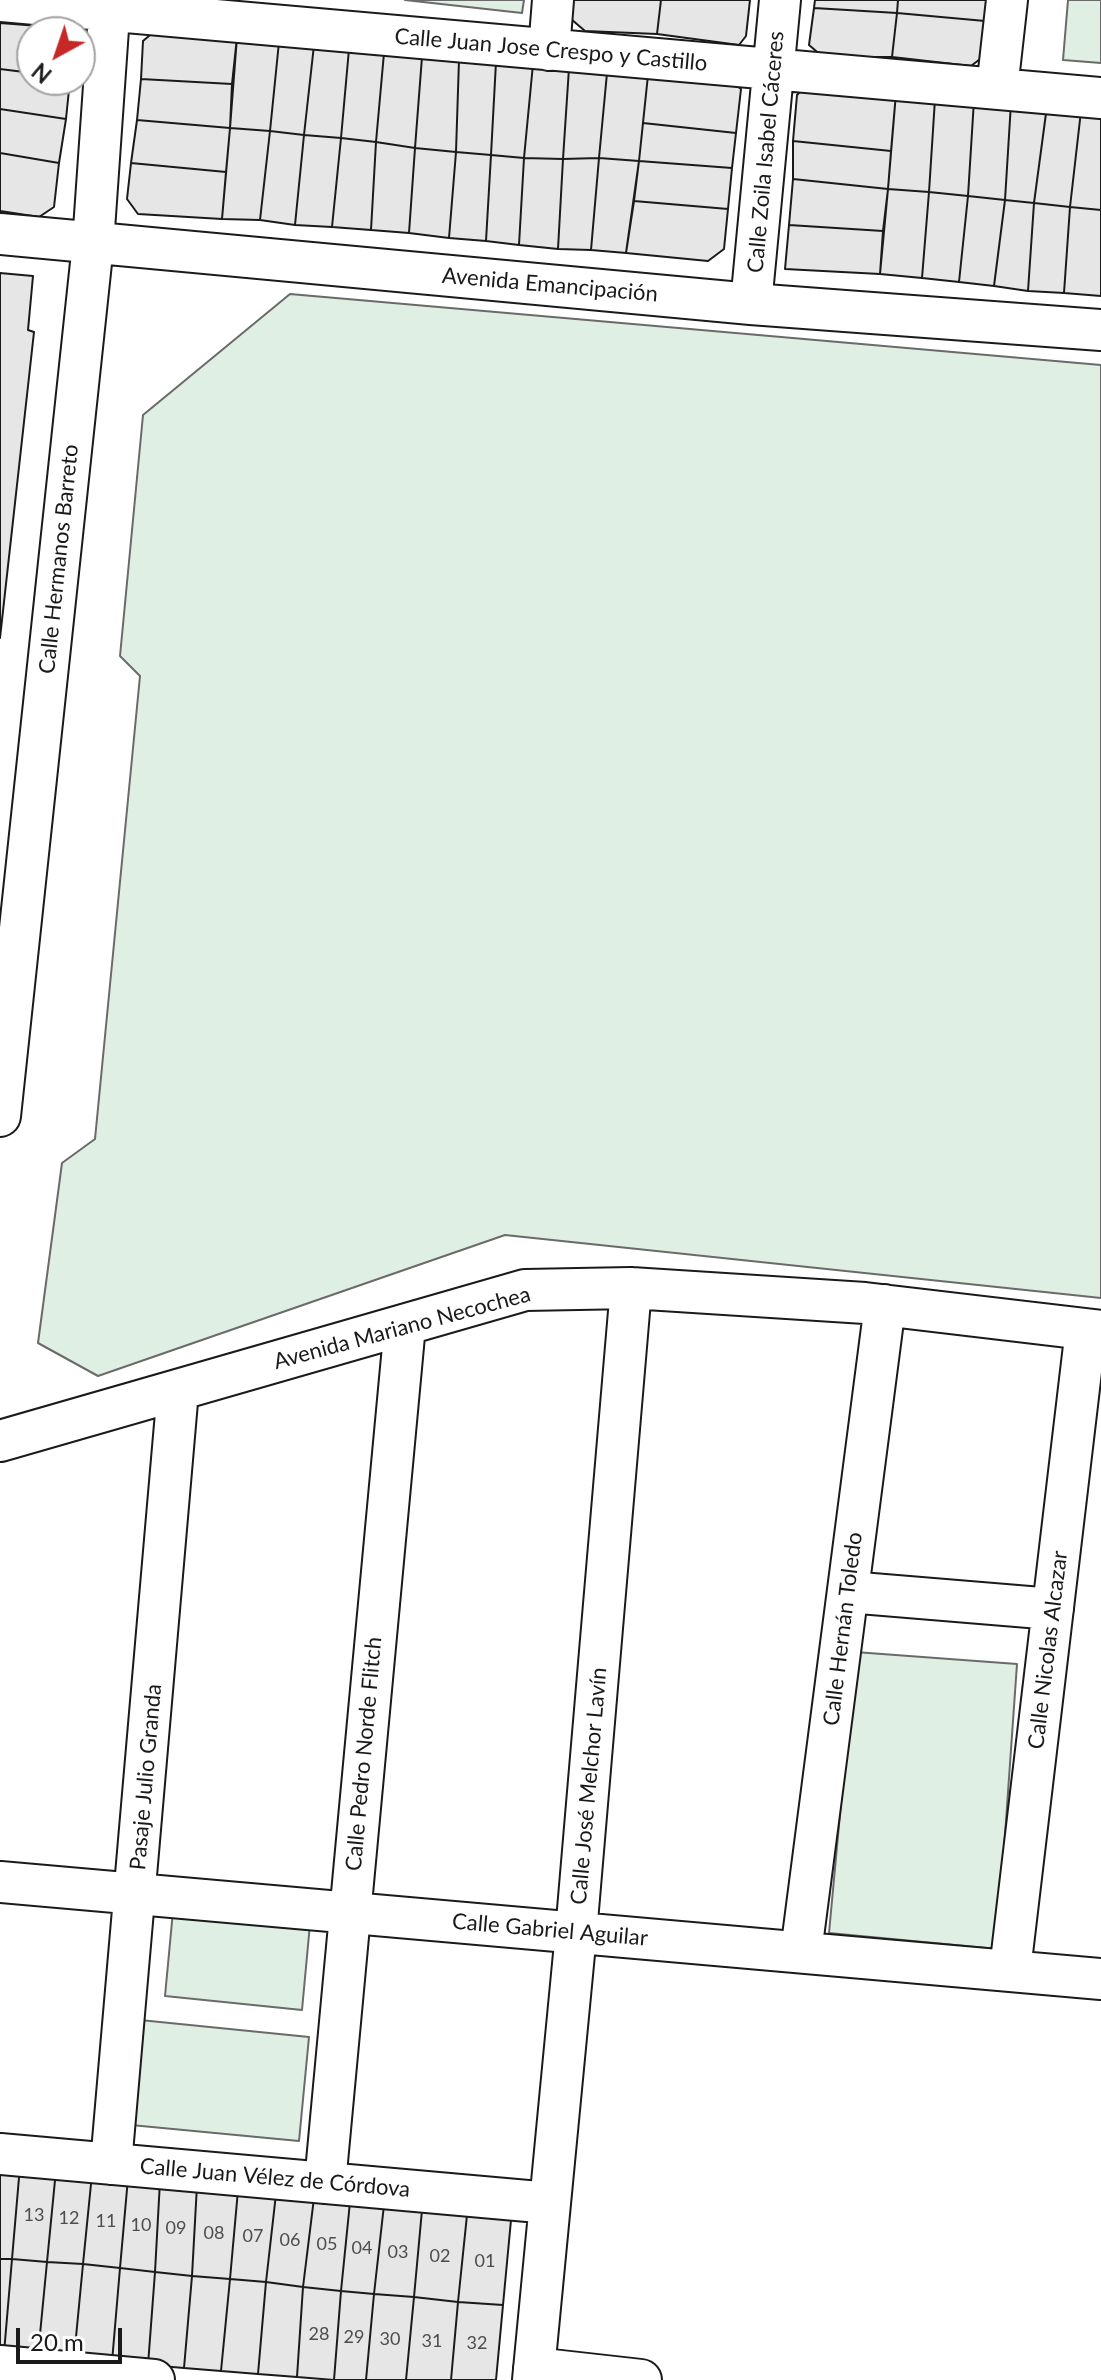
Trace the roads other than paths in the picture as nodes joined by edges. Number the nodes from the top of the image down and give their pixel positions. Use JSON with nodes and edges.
{"nodes":[{"id":1,"x":553,"y":0,"type":"edge"},
{"id":2,"x":780,"y":0,"type":"edge"},
{"id":3,"x":1007,"y":0,"type":"edge"},
{"id":4,"x":0,"y":1,"type":"edge"},
{"id":5,"x":110,"y":6,"type":"edge"},
{"id":6,"x":338,"y":15,"type":"edge"},
{"id":7,"x":549,"y":50,"type":"junction"},
{"id":8,"x":774,"y":69,"type":"junction"},
{"id":9,"x":997,"y":89,"type":"junction"},
{"id":10,"x":1101,"y":98,"type":"edge"},
{"id":11,"x":0,"y":234,"type":"edge"},
{"id":12,"x":93,"y":244,"type":"junction"},
{"id":13,"x":751,"y":304,"type":"junction"},
{"id":14,"x":1101,"y":330,"type":"edge"},
{"id":15,"x":0,"y":1116,"type":"edge"},
{"id":16,"x":631,"y":1288,"type":"junction"},
{"id":17,"x":885,"y":1305,"type":"junction"},
{"id":18,"x":405,"y":1325,"type":"junction"},
{"id":19,"x":1094,"y":1330,"type":"edge"},
{"id":20,"x":178,"y":1390,"type":"junction"},
{"id":21,"x":0,"y":1441,"type":"edge"},
{"id":22,"x":848,"y":1592,"type":"junction"},
{"id":23,"x":1053,"y":1609,"type":"junction"},
{"id":24,"x":0,"y":1882,"type":"edge"},
{"id":25,"x":136,"y":1894,"type":"junction"},
{"id":26,"x":349,"y":1913,"type":"junction"},
{"id":27,"x":576,"y":1933,"type":"junction"},
{"id":28,"x":801,"y":1952,"type":"junction"},
{"id":29,"x":1010,"y":1970,"type":"junction"},
{"id":30,"x":1101,"y":1979,"type":"edge"},
{"id":31,"x":0,"y":2154,"type":"edge"},
{"id":32,"x":111,"y":2164,"type":"junction"},
{"id":33,"x":325,"y":2183,"type":"junction"},
{"id":34,"x":550,"y":2203,"type":"junction"},
{"id":35,"x":0,"y":2366,"type":"edge"},
{"id":36,"x":534,"y":2374,"type":"edge"},
{"id":37,"x":89,"y":2377,"type":"edge"},
{"id":38,"x":154,"y":2380,"type":"edge"},
{"id":39,"x":641,"y":2380,"type":"edge"}],
"edges":[{"from":1,"to":7,"type":"street"},
{"from":2,"to":8,"type":"street","name":"Calle Zoila Isabel Cáceres"},
{"from":3,"to":9,"type":"street"},
{"from":4,"to":5,"type":"street","name":"Calle Juan Jose Crespo y Castillo"},
{"from":5,"to":6,"type":"street","name":"Calle Juan Jose Crespo y Castillo"},
{"from":5,"to":12,"type":"street","name":"Calle Hermanos Barreto"},
{"from":6,"to":7,"type":"street","name":"Calle Juan Jose Crespo y Castillo"},
{"from":7,"to":8,"type":"street","name":"Calle Juan Jose Crespo y Castillo"},
{"from":8,"to":9,"type":"street","name":"Calle Juan Jose Crespo y Castillo"},
{"from":8,"to":13,"type":"street","name":"Calle Zoila Isabel Cáceres"},
{"from":9,"to":10,"type":"street","name":"Calle Juan Jose Crespo y Castillo"},
{"from":11,"to":12,"type":"street","name":"Avenida Emancipación"},
{"from":12,"to":13,"type":"street","name":"Avenida Emancipación"},
{"from":12,"to":15,"type":"street","name":"Calle Hermanos Barreto"},
{"from":13,"to":14,"type":"street","name":"Avenida Emancipación"},
{"from":16,"to":17,"type":"street","name":"Avenida Mariano Necochea"},
{"from":16,"to":18,"type":"street","name":"Avenida Mariano Necochea"},
{"from":16,"to":27,"type":"street","name":"Calle José Melchor Lavín"},
{"from":17,"to":19,"type":"street","name":"Avenida Mariano Necochea"},
{"from":17,"to":22,"type":"street","name":"Calle Hernán Toledo"},
{"from":18,"to":20,"type":"street","name":"Avenida Mariano Necochea"},
{"from":18,"to":26,"type":"street","name":"Calle Pedro Norde Flitch"},
{"from":19,"to":23,"type":"street","name":"Calle Nicolas Alcazar"},
{"from":20,"to":21,"type":"street","name":"Avenida Mariano Necochea"},
{"from":20,"to":25,"type":"street","name":"Pasaje Julio Granda"},
{"from":22,"to":23,"type":"street"},
{"from":22,"to":28,"type":"street","name":"Calle Hernán Toledo"},
{"from":23,"to":29,"type":"street","name":"Calle Nicolas Alcazar"},
{"from":24,"to":25,"type":"street","name":"Calle Gabriel Aguilar"},
{"from":25,"to":26,"type":"street","name":"Calle Gabriel Aguilar"},
{"from":25,"to":32,"type":"street","name":"Pasaje Julio Granda"},
{"from":26,"to":27,"type":"street","name":"Calle Gabriel Aguilar"},
{"from":26,"to":33,"type":"street","name":"Calle Pedro Norde Flitch"},
{"from":27,"to":28,"type":"street","name":"Calle Gabriel Aguilar"},
{"from":27,"to":34,"type":"street","name":"Calle José Melchor Lavín"},
{"from":28,"to":29,"type":"street","name":"Calle Gabriel Aguilar"},
{"from":29,"to":30,"type":"street","name":"Calle Gabriel Aguilar"},
{"from":31,"to":32,"type":"street","name":"Calle Juan Vélez de Córdova"},
{"from":32,"to":33,"type":"street","name":"Calle Juan Vélez de Córdova"},
{"from":33,"to":34,"type":"street","name":"Calle Juan Vélez de Córdova"},
{"from":34,"to":36,"type":"street","name":"Calle José Melchor Lavín"},
{"from":35,"to":37,"type":"street"},
{"from":36,"to":39,"type":"street"},
{"from":37,"to":38,"type":"street"}]}
